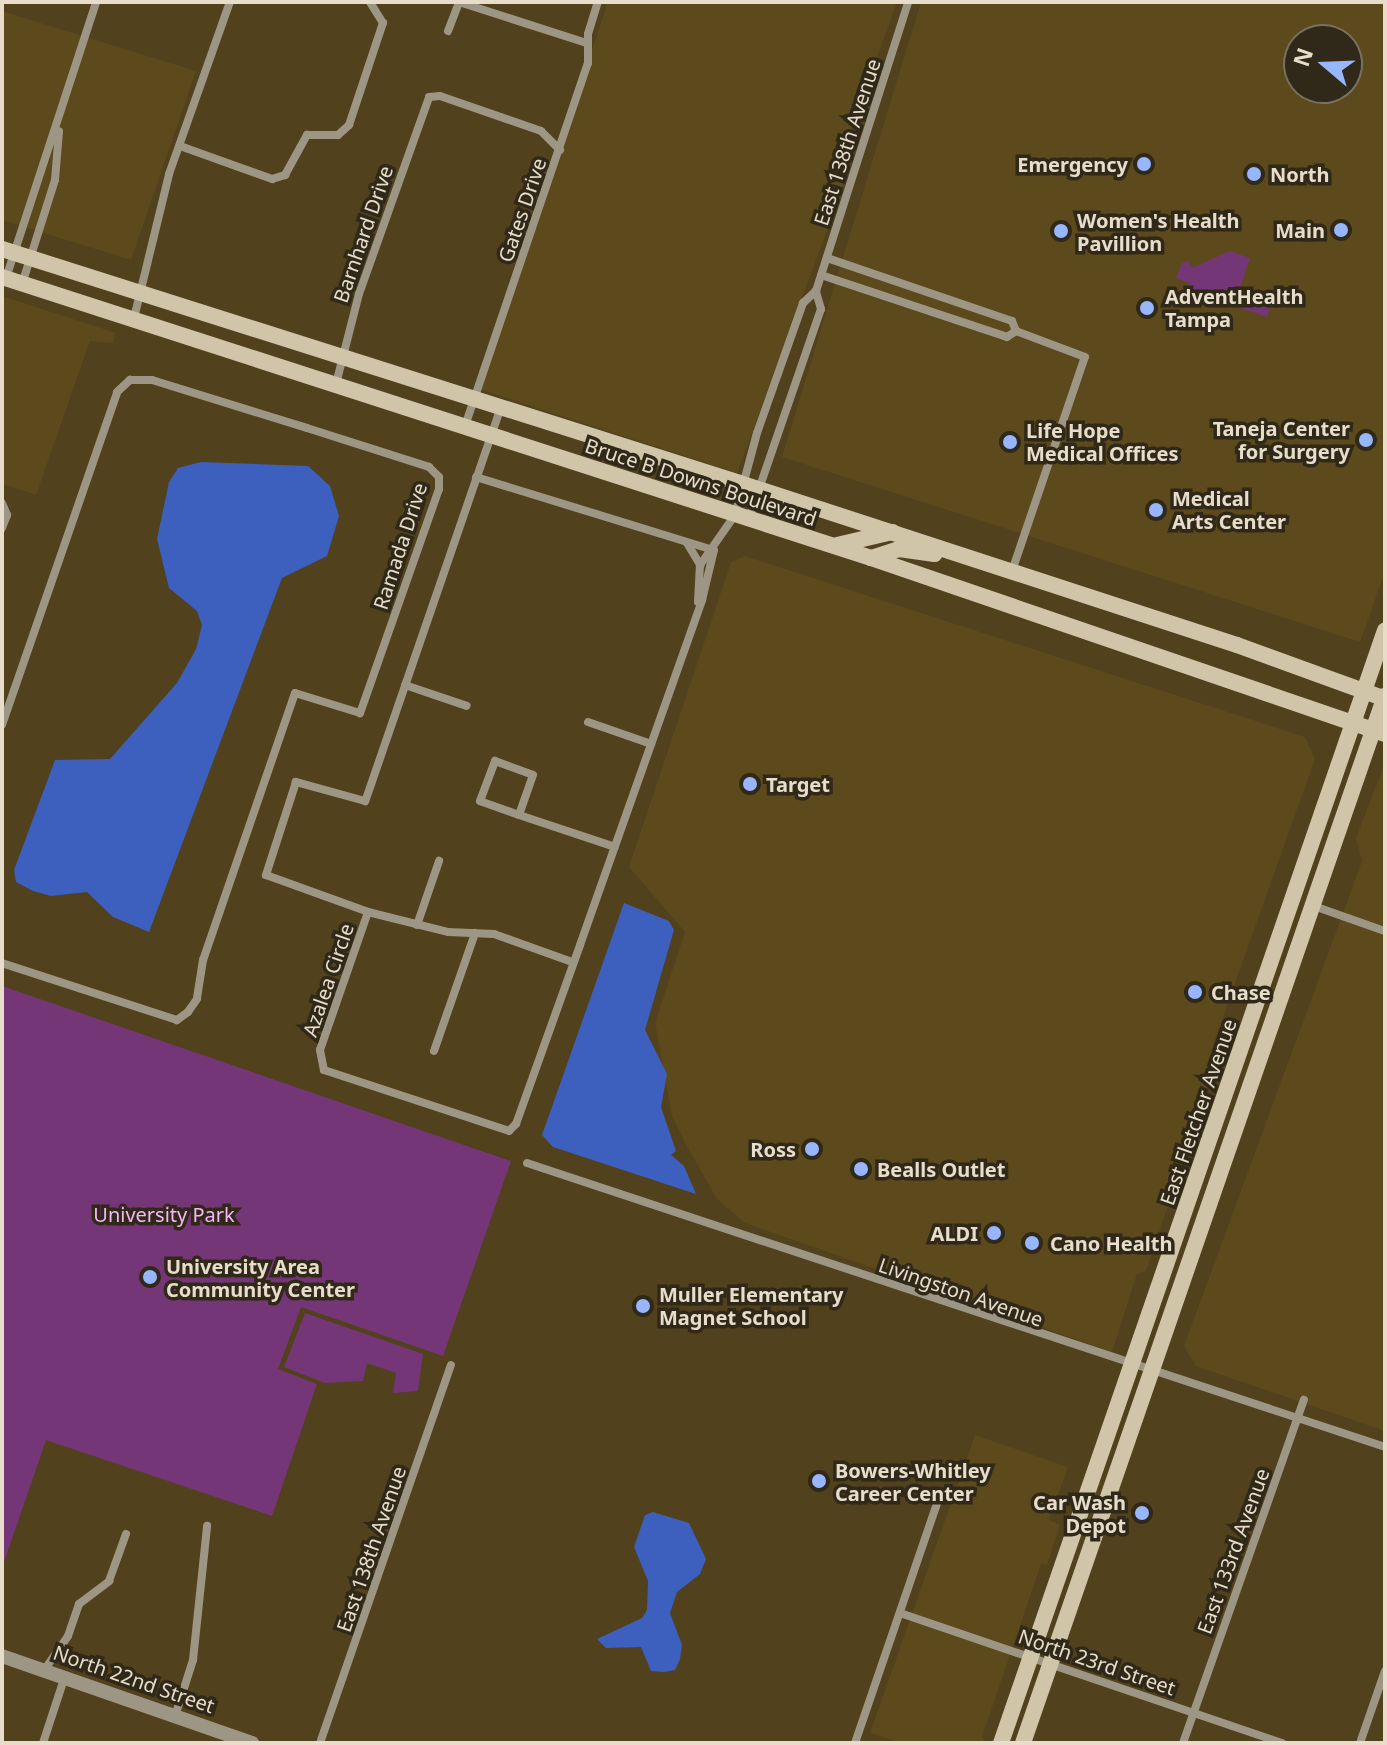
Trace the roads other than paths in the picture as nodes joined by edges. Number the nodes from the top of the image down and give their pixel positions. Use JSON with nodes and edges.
{"nodes":[{"id":1,"x":96,"y":2,"type":"edge"},
{"id":2,"x":230,"y":2,"type":"edge"},
{"id":3,"x":370,"y":2,"type":"edge"},
{"id":4,"x":459,"y":2,"type":"edge"},
{"id":5,"x":598,"y":2,"type":"edge"},
{"id":6,"x":908,"y":2,"type":"edge"},
{"id":7,"x":448,"y":31,"type":"dead end"},
{"id":8,"x":587,"y":43,"type":"junction"},
{"id":9,"x":59,"y":119,"type":"junction"},
{"id":10,"x":180,"y":146,"type":"junction"},
{"id":11,"x":560,"y":150,"type":"junction"},
{"id":12,"x":16,"y":253,"type":"edge"},
{"id":13,"x":827,"y":258,"type":"junction"},
{"id":14,"x":821,"y":275,"type":"junction"},
{"id":15,"x":10,"y":280,"type":"edge"},
{"id":16,"x":816,"y":291,"type":"junction"},
{"id":17,"x":141,"y":292,"type":"junction"},
{"id":18,"x":134,"y":318,"type":"junction"},
{"id":19,"x":1016,"y":331,"type":"junction"},
{"id":20,"x":340,"y":357,"type":"junction"},
{"id":21,"x":336,"y":384,"type":"junction"},
{"id":22,"x":475,"y":398,"type":"junction"},
{"id":23,"x":501,"y":407,"type":"junction"},
{"id":24,"x":465,"y":426,"type":"junction"},
{"id":25,"x":491,"y":434,"type":"junction"},
{"id":26,"x":476,"y":477,"type":"junction"},
{"id":27,"x":740,"y":483,"type":"junction"},
{"id":28,"x":760,"y":489,"type":"junction"},
{"id":29,"x":2,"y":503,"type":"edge"},
{"id":30,"x":742,"y":517,"type":"junction"},
{"id":31,"x":2,"y":528,"type":"edge"},
{"id":32,"x":893,"y":532,"type":"junction"},
{"id":33,"x":687,"y":543,"type":"junction"},
{"id":34,"x":832,"y":546,"type":"junction"},
{"id":35,"x":714,"y":550,"type":"junction"},
{"id":36,"x":871,"y":558,"type":"junction"},
{"id":37,"x":980,"y":561,"type":"junction"},
{"id":38,"x":700,"y":565,"type":"junction"},
{"id":39,"x":1012,"y":571,"type":"junction"},
{"id":40,"x":697,"y":607,"type":"junction"},
{"id":41,"x":1385,"y":630,"type":"edge"},
{"id":42,"x":405,"y":685,"type":"junction"},
{"id":43,"x":1363,"y":691,"type":"junction"},
{"id":44,"x":1385,"y":698,"type":"edge"},
{"id":45,"x":467,"y":706,"type":"dead end"},
{"id":46,"x":588,"y":722,"type":"dead end"},
{"id":47,"x":1351,"y":722,"type":"junction"},
{"id":48,"x":2,"y":725,"type":"edge"},
{"id":49,"x":1379,"y":732,"type":"edge"},
{"id":50,"x":651,"y":744,"type":"junction"},
{"id":51,"x":519,"y":815,"type":"junction"},
{"id":52,"x":615,"y":847,"type":"junction"},
{"id":53,"x":439,"y":861,"type":"dead end"},
{"id":54,"x":1311,"y":905,"type":"junction"},
{"id":55,"x":368,"y":912,"type":"junction"},
{"id":56,"x":417,"y":925,"type":"junction"},
{"id":57,"x":1385,"y":931,"type":"edge"},
{"id":58,"x":475,"y":933,"type":"junction"},
{"id":59,"x":572,"y":962,"type":"junction"},
{"id":60,"x":2,"y":963,"type":"edge"},
{"id":61,"x":1268,"y":966,"type":"junction"},
{"id":62,"x":434,"y":1051,"type":"dead end"},
{"id":63,"x":1249,"y":1082,"type":"junction"},
{"id":64,"x":527,"y":1163,"type":"dead end"},
{"id":65,"x":451,"y":1365,"type":"dead end"},
{"id":66,"x":1141,"y":1367,"type":"junction"},
{"id":67,"x":1304,"y":1400,"type":"dead end"},
{"id":68,"x":1298,"y":1416,"type":"junction"},
{"id":69,"x":1385,"y":1447,"type":"edge"},
{"id":70,"x":937,"y":1504,"type":"dead end"},
{"id":71,"x":207,"y":1526,"type":"dead end"},
{"id":72,"x":126,"y":1534,"type":"dead end"},
{"id":73,"x":900,"y":1613,"type":"junction"},
{"id":74,"x":1031,"y":1655,"type":"junction"},
{"id":75,"x":2,"y":1656,"type":"edge"},
{"id":76,"x":1050,"y":1662,"type":"junction"},
{"id":77,"x":45,"y":1669,"type":"junction"},
{"id":78,"x":1385,"y":1671,"type":"edge"},
{"id":79,"x":65,"y":1676,"type":"junction"},
{"id":80,"x":176,"y":1713,"type":"junction"},
{"id":81,"x":1194,"y":1713,"type":"junction"},
{"id":82,"x":43,"y":1743,"type":"edge"},
{"id":83,"x":252,"y":1743,"type":"edge"},
{"id":84,"x":320,"y":1743,"type":"edge"},
{"id":85,"x":855,"y":1743,"type":"edge"},
{"id":86,"x":1001,"y":1743,"type":"edge"},
{"id":87,"x":1023,"y":1743,"type":"edge"},
{"id":88,"x":1183,"y":1743,"type":"edge"},
{"id":89,"x":1282,"y":1743,"type":"edge"},
{"id":90,"x":1360,"y":1743,"type":"edge"}],
"edges":[{"from":1,"to":9,"type":"street"},
{"from":2,"to":10,"type":"street"},
{"from":3,"to":10,"type":"street"},
{"from":4,"to":7,"type":"street"},
{"from":4,"to":8,"type":"street"},
{"from":5,"to":8,"type":"street","name":"Gates Drive"},
{"from":6,"to":13,"type":"street","name":"East 138th Avenue"},
{"from":8,"to":11,"type":"street","name":"Gates Drive"},
{"from":9,"to":12,"type":"street"},
{"from":9,"to":12,"type":"street"},
{"from":10,"to":17,"type":"street"},
{"from":11,"to":20,"type":"street","name":"Barnhard Drive"},
{"from":11,"to":22,"type":"street","name":"Gates Drive"},
{"from":12,"to":15,"type":"street"},
{"from":12,"to":15,"type":"street"},
{"from":12,"to":17,"type":"main road","name":"Bruce B Downs Boulevard"},
{"from":13,"to":14,"type":"street","name":"East 138th Avenue"},
{"from":13,"to":19,"type":"street"},
{"from":14,"to":16,"type":"street","name":"East 138th Avenue"},
{"from":14,"to":19,"type":"street"},
{"from":15,"to":18,"type":"main road","name":"Bruce B Downs Boulevard"},
{"from":16,"to":27,"type":"street","name":"East 138th Avenue"},
{"from":16,"to":28,"type":"street","name":"East 138th Avenue"},
{"from":17,"to":18,"type":"street"},
{"from":17,"to":20,"type":"main road","name":"Bruce B Downs Boulevard"},
{"from":18,"to":21,"type":"main road","name":"Bruce B Downs Boulevard"},
{"from":19,"to":39,"type":"street"},
{"from":20,"to":21,"type":"street","name":"Barnhard Drive"},
{"from":20,"to":22,"type":"main road","name":"Bruce B Downs Boulevard"},
{"from":21,"to":24,"type":"main road","name":"Bruce B Downs Boulevard"},
{"from":22,"to":23,"type":"main road","name":"Bruce B Downs Boulevard"},
{"from":22,"to":24,"type":"street","name":"Gates Drive"},
{"from":23,"to":25,"type":"street","name":"Azalea Circle"},
{"from":23,"to":27,"type":"main road","name":"Bruce B Downs Boulevard"},
{"from":24,"to":25,"type":"main road","name":"Bruce B Downs Boulevard"},
{"from":25,"to":26,"type":"street","name":"Azalea Circle"},
{"from":25,"to":30,"type":"main road","name":"Bruce B Downs Boulevard"},
{"from":26,"to":33,"type":"street"},
{"from":26,"to":42,"type":"street","name":"Azalea Circle"},
{"from":27,"to":28,"type":"main road","name":"Bruce B Downs Boulevard"},
{"from":27,"to":30,"type":"street","name":"East 138th Avenue"},
{"from":28,"to":30,"type":"street","name":"East 138th Avenue"},
{"from":28,"to":32,"type":"main road","name":"Bruce B Downs Boulevard"},
{"from":29,"to":31,"type":"street"},
{"from":30,"to":34,"type":"main road","name":"Bruce B Downs Boulevard"},
{"from":30,"to":35,"type":"street","name":"Azalea Circle"},
{"from":32,"to":34,"type":"main road"},
{"from":32,"to":37,"type":"main road","name":"Bruce B Downs Boulevard"},
{"from":33,"to":35,"type":"street"},
{"from":33,"to":38,"type":"street"},
{"from":34,"to":36,"type":"main road","name":"Bruce B Downs Boulevard"},
{"from":35,"to":38,"type":"street","name":"Azalea Circle"},
{"from":35,"to":40,"type":"street","name":"Azalea Circle"},
{"from":36,"to":37,"type":"main road"},
{"from":36,"to":47,"type":"main road","name":"Bruce B Downs Boulevard"},
{"from":37,"to":39,"type":"main road","name":"Bruce B Downs Boulevard"},
{"from":38,"to":40,"type":"street","name":"Azalea Circle"},
{"from":39,"to":43,"type":"main road","name":"Bruce B Downs Boulevard"},
{"from":40,"to":50,"type":"street","name":"Azalea Circle"},
{"from":41,"to":43,"type":"main road","name":"East Fletcher Avenue"},
{"from":42,"to":45,"type":"street"},
{"from":42,"to":55,"type":"street","name":"Azalea Circle"},
{"from":43,"to":44,"type":"main road","name":"Bruce B Downs Boulevard"},
{"from":43,"to":47,"type":"main road","name":"East Fletcher Avenue"},
{"from":44,"to":49,"type":"main road","name":"East Fletcher Avenue"},
{"from":46,"to":50,"type":"street"},
{"from":47,"to":49,"type":"main road","name":"Bruce B Downs Boulevard"},
{"from":47,"to":61,"type":"main road","name":"East Fletcher Avenue"},
{"from":48,"to":60,"type":"street","name":"Ramada Drive"},
{"from":49,"to":54,"type":"main road","name":"East Fletcher Avenue"},
{"from":50,"to":52,"type":"street","name":"Azalea Circle"},
{"from":51,"to":51,"type":"street"},
{"from":51,"to":52,"type":"street"},
{"from":52,"to":59,"type":"street","name":"Azalea Circle"},
{"from":53,"to":56,"type":"street"},
{"from":54,"to":57,"type":"street"},
{"from":54,"to":63,"type":"main road","name":"East Fletcher Avenue"},
{"from":55,"to":56,"type":"street"},
{"from":55,"to":59,"type":"street","name":"Azalea Circle"},
{"from":56,"to":58,"type":"street"},
{"from":58,"to":59,"type":"street"},
{"from":58,"to":62,"type":"street"},
{"from":61,"to":63,"type":"main road"},
{"from":61,"to":66,"type":"main road","name":"East Fletcher Avenue"},
{"from":63,"to":66,"type":"main road","name":"East Fletcher Avenue"},
{"from":64,"to":66,"type":"street","name":"Livingston Avenue"},
{"from":65,"to":84,"type":"street","name":"East 138th Avenue"},
{"from":66,"to":68,"type":"street","name":"Livingston Avenue"},
{"from":66,"to":74,"type":"main road","name":"East Fletcher Avenue"},
{"from":66,"to":76,"type":"main road","name":"East Fletcher Avenue"},
{"from":67,"to":68,"type":"street","name":"East 133rd Avenue"},
{"from":68,"to":69,"type":"street","name":"Livingston Avenue"},
{"from":68,"to":81,"type":"street","name":"East 133rd Avenue"},
{"from":70,"to":73,"type":"street"},
{"from":71,"to":80,"type":"street"},
{"from":72,"to":77,"type":"street"},
{"from":73,"to":74,"type":"street","name":"North 23rd Street"},
{"from":73,"to":85,"type":"street"},
{"from":74,"to":76,"type":"street","name":"North 23rd Street"},
{"from":74,"to":86,"type":"main road","name":"East Fletcher Avenue"},
{"from":75,"to":77,"type":"street","name":"North 22nd Street"},
{"from":76,"to":81,"type":"street","name":"North 23rd Street"},
{"from":76,"to":87,"type":"main road","name":"East Fletcher Avenue"},
{"from":77,"to":79,"type":"street","name":"North 22nd Street"},
{"from":78,"to":90,"type":"street"},
{"from":79,"to":80,"type":"street","name":"North 22nd Street"},
{"from":79,"to":82,"type":"street"},
{"from":80,"to":83,"type":"street","name":"North 22nd Street"},
{"from":81,"to":88,"type":"street","name":"East 133rd Avenue"},
{"from":81,"to":89,"type":"street","name":"North 23rd Street"}]}
